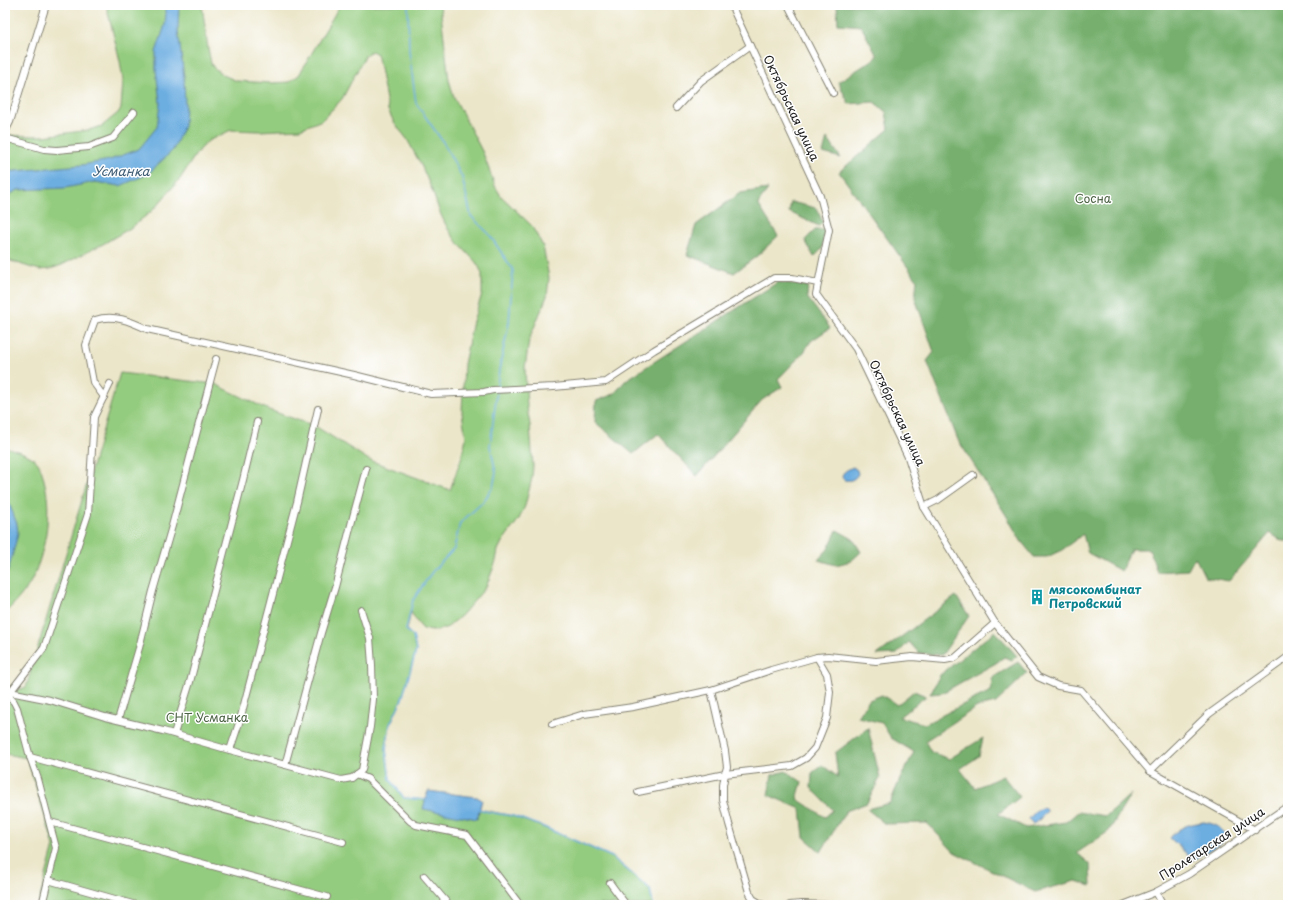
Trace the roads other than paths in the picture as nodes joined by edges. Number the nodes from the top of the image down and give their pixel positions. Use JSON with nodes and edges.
{"nodes":[{"id":1,"x":46,"y":5,"type":"edge"},
{"id":2,"x":731,"y":5,"type":"edge"},
{"id":3,"x":788,"y":5,"type":"edge"},
{"id":4,"x":750,"y":46,"type":"junction"},
{"id":5,"x":834,"y":93,"type":"dead end"},
{"id":6,"x":676,"y":108,"type":"dead end"},
{"id":7,"x":134,"y":112,"type":"dead end"},
{"id":8,"x":5,"y":132,"type":"edge"},
{"id":9,"x":5,"y":138,"type":"edge"},
{"id":10,"x":818,"y":282,"type":"junction"},
{"id":11,"x":216,"y":359,"type":"dead end"},
{"id":12,"x":110,"y":384,"type":"dead end"},
{"id":13,"x":104,"y":397,"type":"junction"},
{"id":14,"x":318,"y":409,"type":"dead end"},
{"id":15,"x":257,"y":422,"type":"dead end"},
{"id":16,"x":366,"y":469,"type":"dead end"},
{"id":17,"x":973,"y":475,"type":"dead end"},
{"id":18,"x":924,"y":507,"type":"junction"},
{"id":19,"x":361,"y":610,"type":"dead end"},
{"id":20,"x":995,"y":623,"type":"junction"},
{"id":21,"x":817,"y":657,"type":"junction"},
{"id":22,"x":1288,"y":657,"type":"edge"},
{"id":23,"x":712,"y":690,"type":"junction"},
{"id":24,"x":8,"y":693,"type":"edge"},
{"id":25,"x":118,"y":720,"type":"junction"},
{"id":26,"x":552,"y":724,"type":"dead end"},
{"id":27,"x":174,"y":734,"type":"junction"},
{"id":28,"x":230,"y":750,"type":"junction"},
{"id":29,"x":30,"y":757,"type":"junction"},
{"id":30,"x":286,"y":765,"type":"junction"},
{"id":31,"x":1150,"y":771,"type":"junction"},
{"id":32,"x":357,"y":774,"type":"junction"},
{"id":33,"x":725,"y":774,"type":"junction"},
{"id":34,"x":638,"y":792,"type":"dead end"},
{"id":35,"x":1288,"y":806,"type":"edge"},
{"id":36,"x":50,"y":822,"type":"junction"},
{"id":37,"x":1255,"y":830,"type":"junction"},
{"id":38,"x":343,"y":842,"type":"dead end"},
{"id":39,"x":424,"y":876,"type":"dead end"},
{"id":40,"x":48,"y":880,"type":"junction"},
{"id":41,"x":610,"y":883,"type":"dead end"},
{"id":42,"x":1156,"y":892,"type":"junction"},
{"id":43,"x":327,"y":897,"type":"dead end"},
{"id":44,"x":42,"y":905,"type":"edge"},
{"id":45,"x":136,"y":905,"type":"edge"},
{"id":46,"x":449,"y":905,"type":"edge"},
{"id":47,"x":520,"y":905,"type":"edge"},
{"id":48,"x":625,"y":905,"type":"edge"},
{"id":49,"x":763,"y":905,"type":"edge"},
{"id":50,"x":790,"y":905,"type":"edge"},
{"id":51,"x":828,"y":905,"type":"edge"},
{"id":52,"x":1123,"y":905,"type":"edge"},
{"id":53,"x":1163,"y":905,"type":"edge"}],
"edges":[{"from":1,"to":8,"type":"street"},
{"from":2,"to":4,"type":"street","name":"Октябрьская улица"},
{"from":3,"to":5,"type":"street"},
{"from":4,"to":6,"type":"street"},
{"from":4,"to":10,"type":"street","name":"Октябрьская улица"},
{"from":7,"to":9,"type":"street"},
{"from":10,"to":13,"type":"street"},
{"from":10,"to":18,"type":"street","name":"Октябрьская улица"},
{"from":11,"to":25,"type":"street"},
{"from":12,"to":13,"type":"street"},
{"from":13,"to":24,"type":"street"},
{"from":14,"to":28,"type":"street"},
{"from":15,"to":27,"type":"street"},
{"from":16,"to":30,"type":"street"},
{"from":17,"to":18,"type":"street"},
{"from":18,"to":20,"type":"street","name":"Октябрьская улица"},
{"from":19,"to":32,"type":"street"},
{"from":20,"to":21,"type":"street"},
{"from":20,"to":31,"type":"street","name":"Октябрьская улица"},
{"from":21,"to":23,"type":"street"},
{"from":21,"to":33,"type":"street"},
{"from":22,"to":31,"type":"street"},
{"from":23,"to":26,"type":"street"},
{"from":23,"to":33,"type":"street"},
{"from":24,"to":25,"type":"street"},
{"from":24,"to":29,"type":"street"},
{"from":25,"to":27,"type":"street"},
{"from":27,"to":28,"type":"street"},
{"from":28,"to":30,"type":"street"},
{"from":29,"to":36,"type":"street"},
{"from":29,"to":38,"type":"street"},
{"from":30,"to":32,"type":"street"},
{"from":31,"to":37,"type":"street","name":"Октябрьская улица"},
{"from":32,"to":47,"type":"street"},
{"from":33,"to":34,"type":"street"},
{"from":33,"to":49,"type":"street"},
{"from":35,"to":37,"type":"street","name":"Пролетарская улица"},
{"from":36,"to":40,"type":"street"},
{"from":36,"to":43,"type":"street"},
{"from":37,"to":42,"type":"street","name":"Пролетарская улица"},
{"from":39,"to":46,"type":"street"},
{"from":40,"to":44,"type":"street"},
{"from":40,"to":45,"type":"street"},
{"from":41,"to":48,"type":"street"},
{"from":42,"to":52,"type":"street","name":"Пролетарская улица"},
{"from":42,"to":53,"type":"street"},
{"from":50,"to":51,"type":"street"}]}
